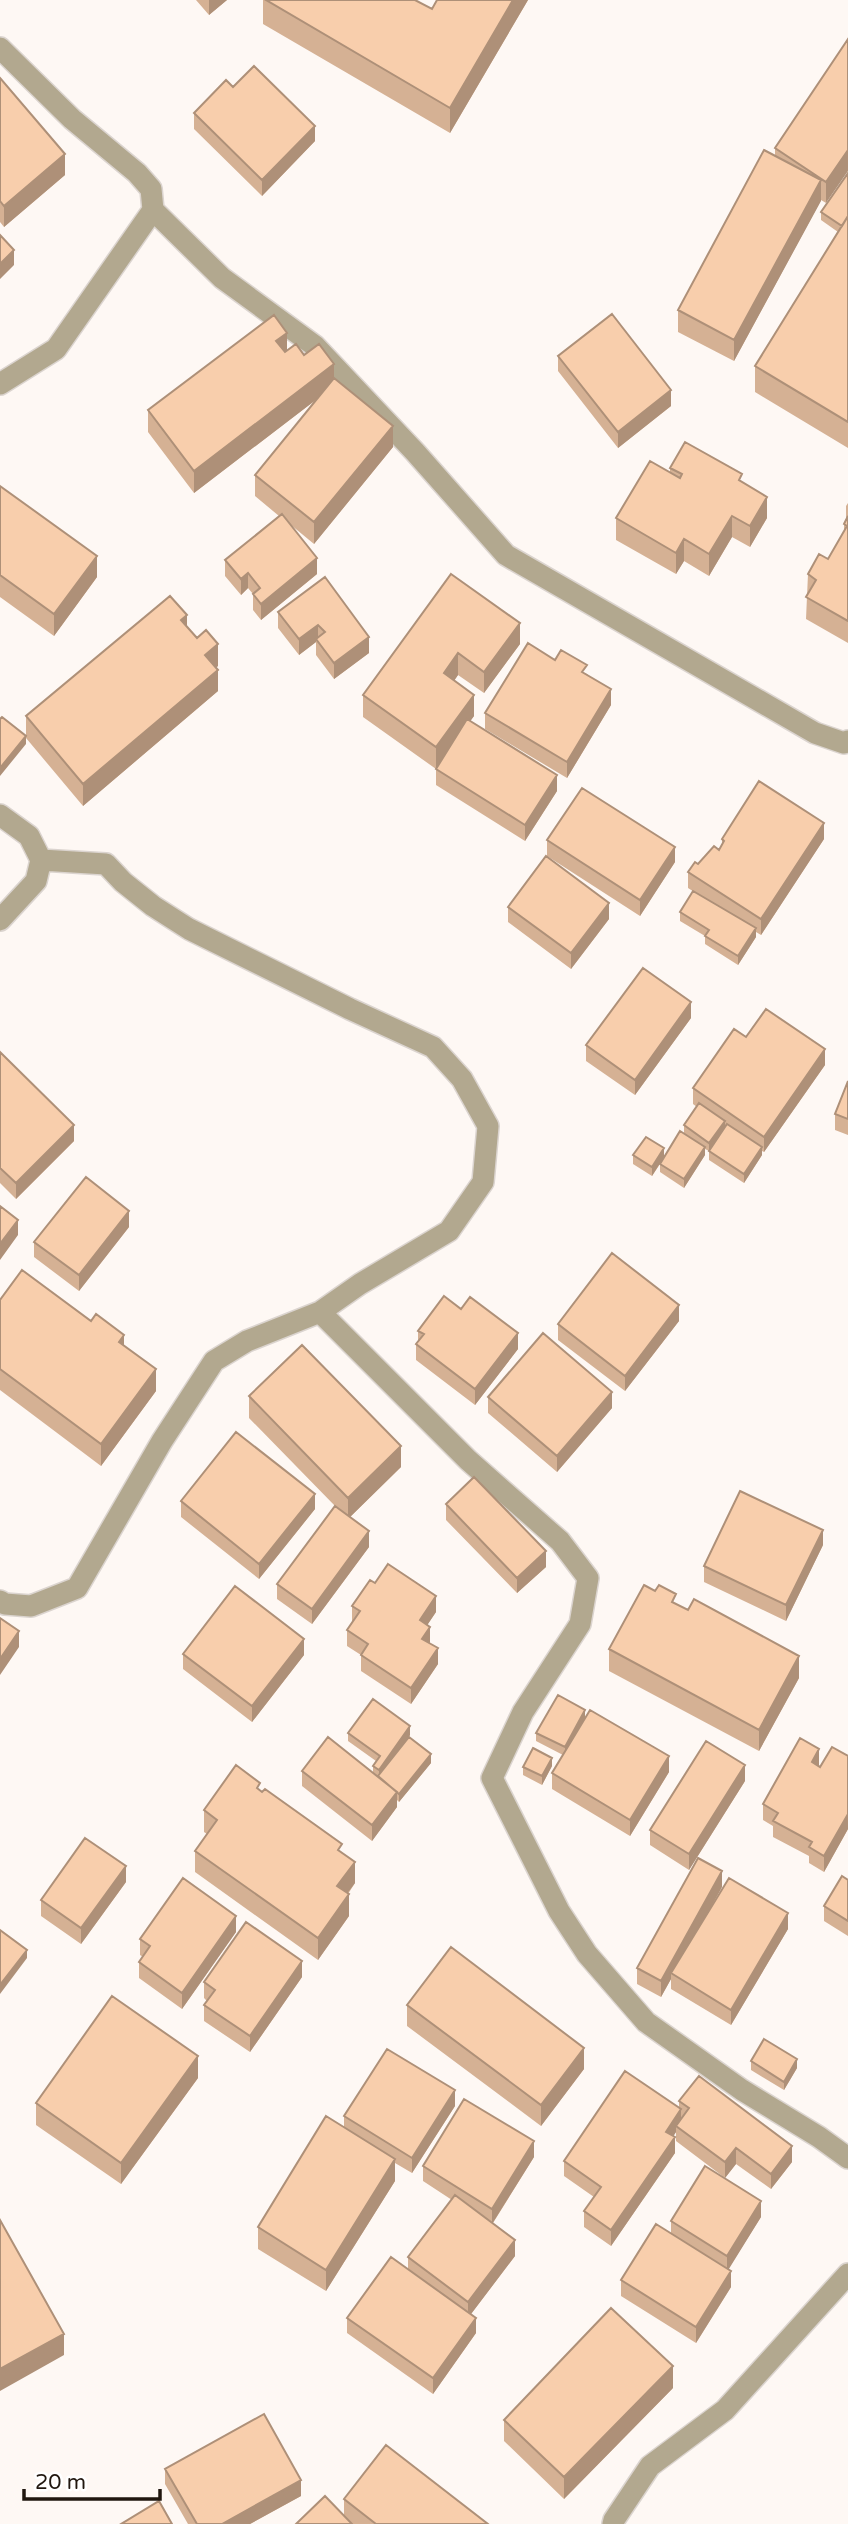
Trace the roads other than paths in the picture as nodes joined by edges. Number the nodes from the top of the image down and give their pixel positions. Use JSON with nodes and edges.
{"nodes":[{"id":1,"x":0,"y":48,"type":"edge"},
{"id":2,"x":153,"y":211,"type":"junction"},
{"id":3,"x":0,"y":383,"type":"edge"},
{"id":4,"x":848,"y":741,"type":"edge"},
{"id":5,"x":0,"y":815,"type":"edge"},
{"id":6,"x":40,"y":860,"type":"junction"},
{"id":7,"x":0,"y":920,"type":"edge"},
{"id":8,"x":320,"y":1312,"type":"junction"},
{"id":9,"x":0,"y":1601,"type":"edge"},
{"id":10,"x":848,"y":2158,"type":"edge"},
{"id":11,"x":847,"y":2279,"type":"edge"},
{"id":12,"x":613,"y":2524,"type":"edge"}],
"edges":[{"from":1,"to":2,"type":"street"},
{"from":2,"to":3,"type":"street"},
{"from":2,"to":4,"type":"street"},
{"from":5,"to":6,"type":"street"},
{"from":6,"to":7,"type":"street"},
{"from":6,"to":8,"type":"street"},
{"from":8,"to":9,"type":"street"},
{"from":8,"to":10,"type":"street"},
{"from":11,"to":12,"type":"street"}]}
